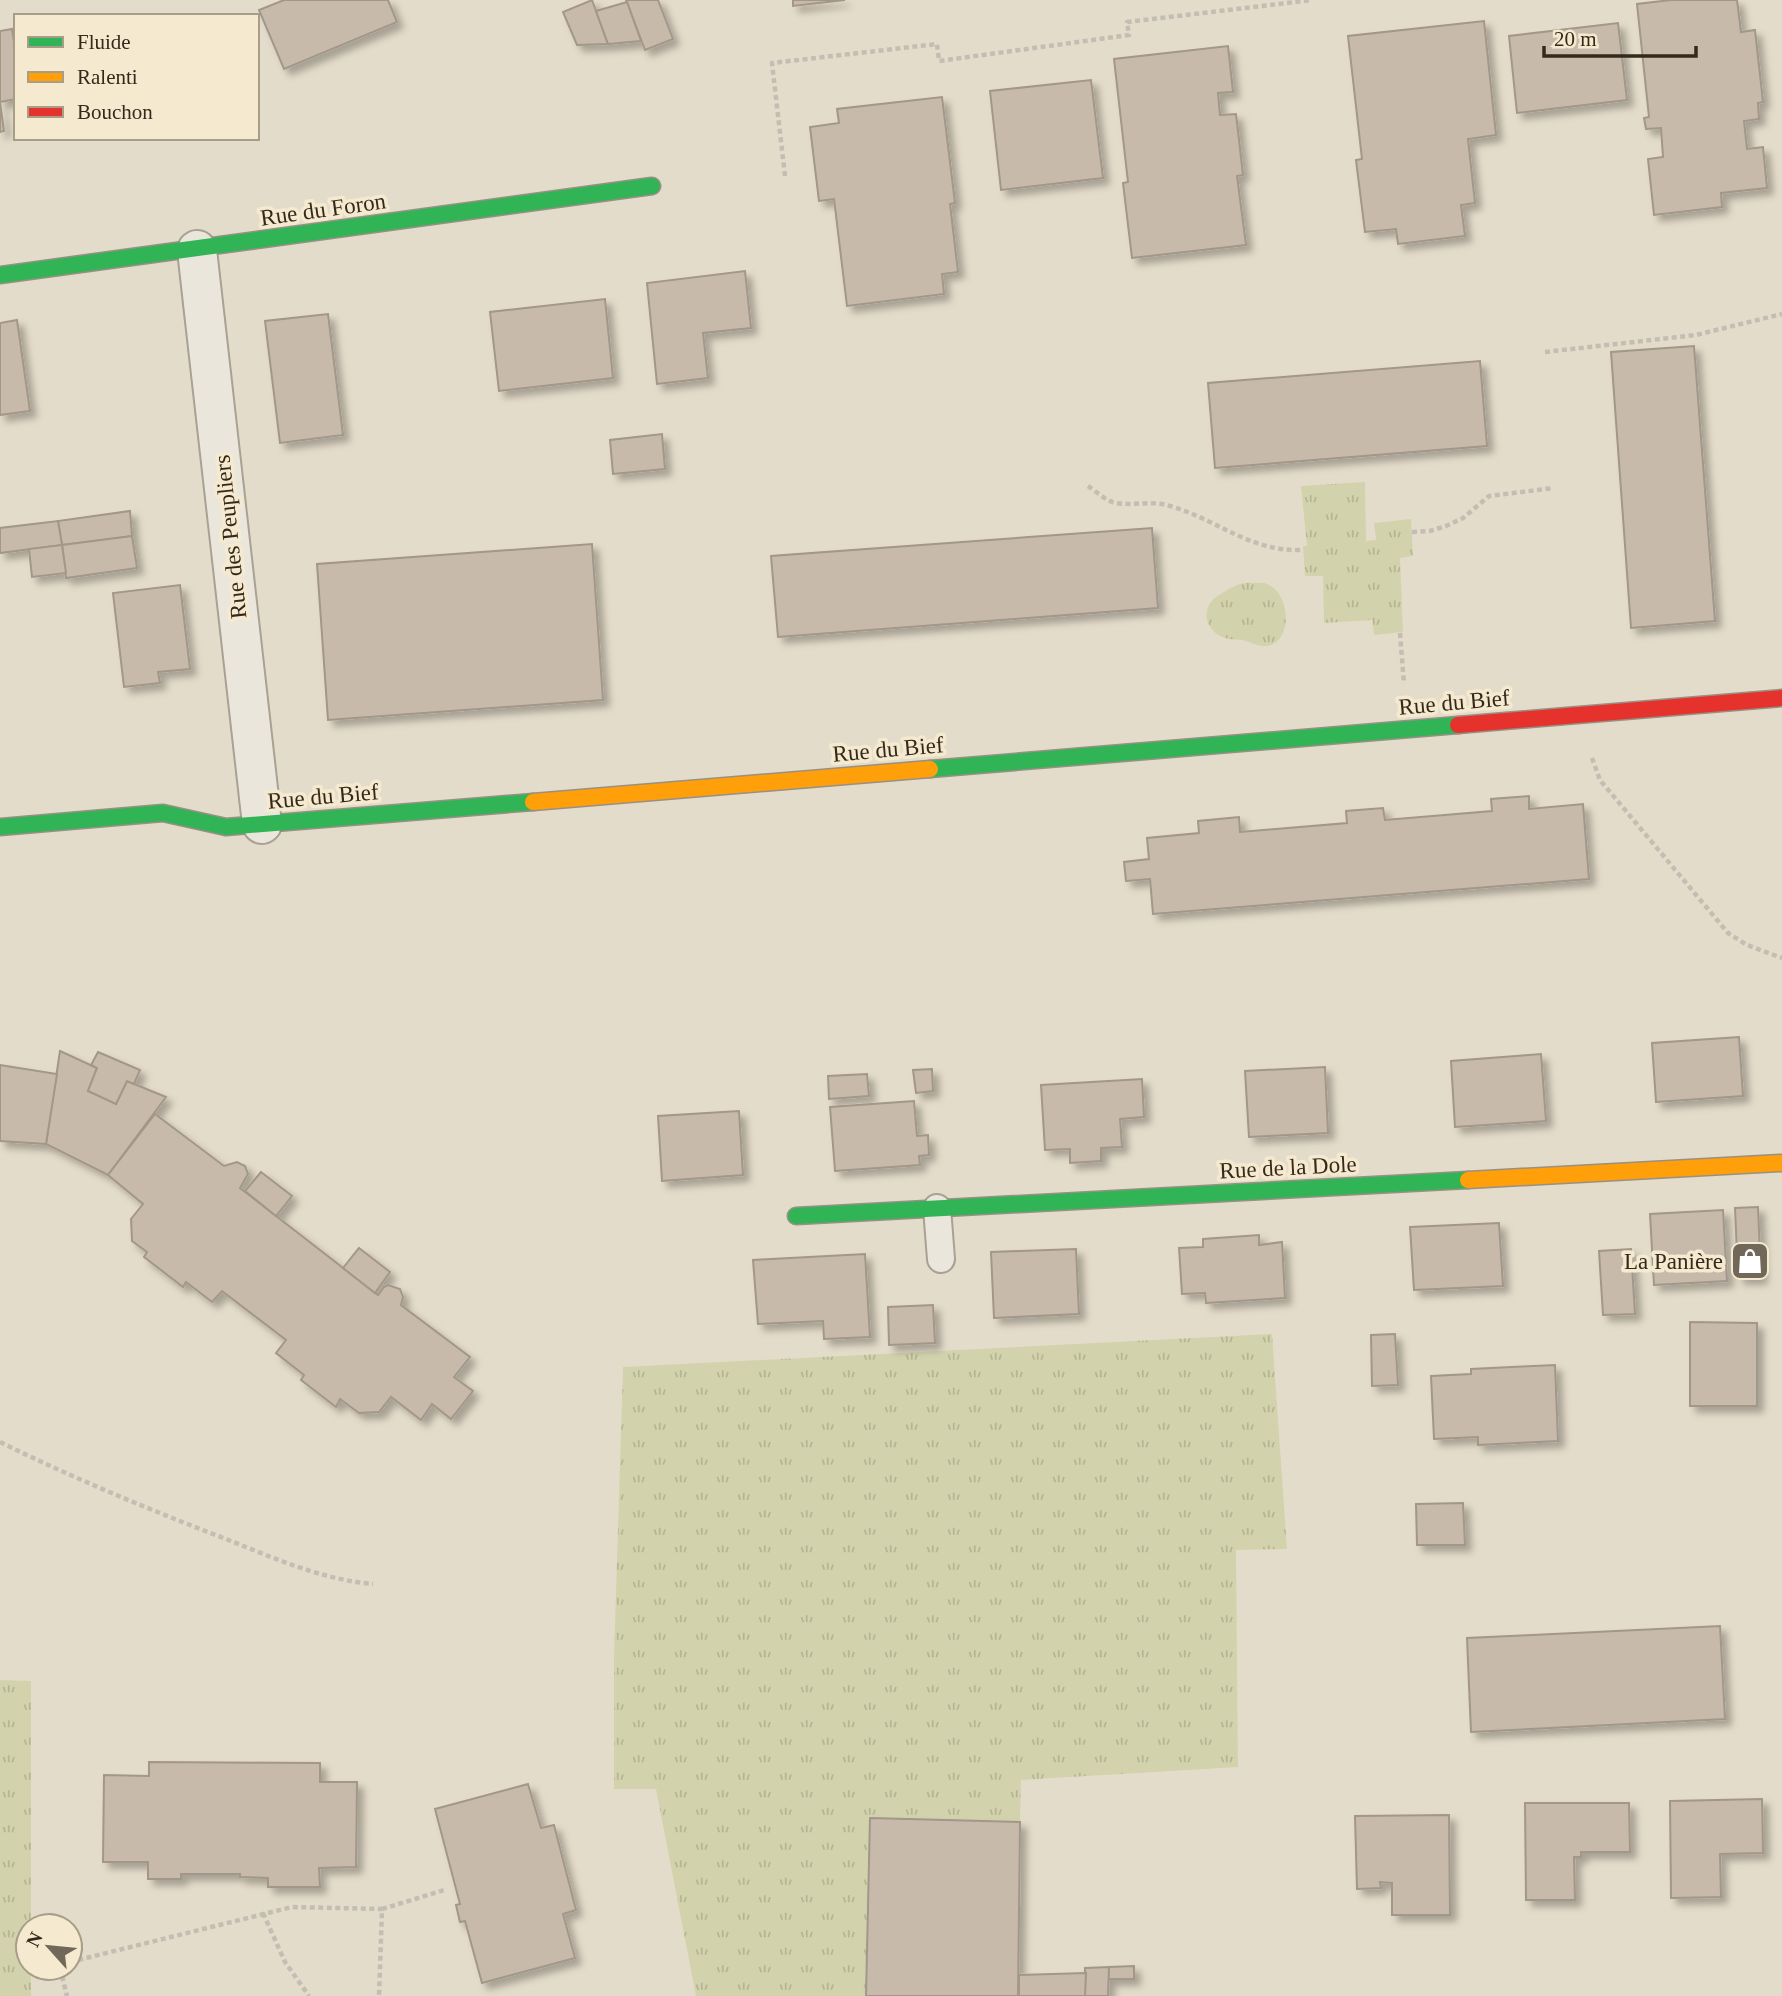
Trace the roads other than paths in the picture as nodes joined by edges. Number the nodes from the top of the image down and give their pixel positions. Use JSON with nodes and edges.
{"nodes":[{"id":1,"x":652,"y":186,"type":"dead end"},
{"id":2,"x":197,"y":250,"type":"junction"},
{"id":3,"x":0,"y":275,"type":"edge"},
{"id":4,"x":1782,"y":698,"type":"edge"},
{"id":5,"x":262,"y":824,"type":"junction"},
{"id":6,"x":0,"y":827,"type":"edge"},
{"id":7,"x":1782,"y":1163,"type":"edge"},
{"id":8,"x":937,"y":1208,"type":"junction"},
{"id":9,"x":796,"y":1216,"type":"dead end"},
{"id":10,"x":941,"y":1259,"type":"dead end"}],
"edges":[{"from":1,"to":2,"type":"street","name":"Rue du Foron"},
{"from":2,"to":3,"type":"street","name":"Rue du Foron"},
{"from":2,"to":5,"type":"street","name":"Rue des Peupliers"},
{"from":4,"to":5,"type":"street","name":"Rue du Bief"},
{"from":5,"to":6,"type":"street","name":"Rue du Bief"},
{"from":7,"to":8,"type":"street","name":"Rue de la Dole"},
{"from":8,"to":9,"type":"street","name":"Rue de la Dole"},
{"from":8,"to":10,"type":"lane"}]}
